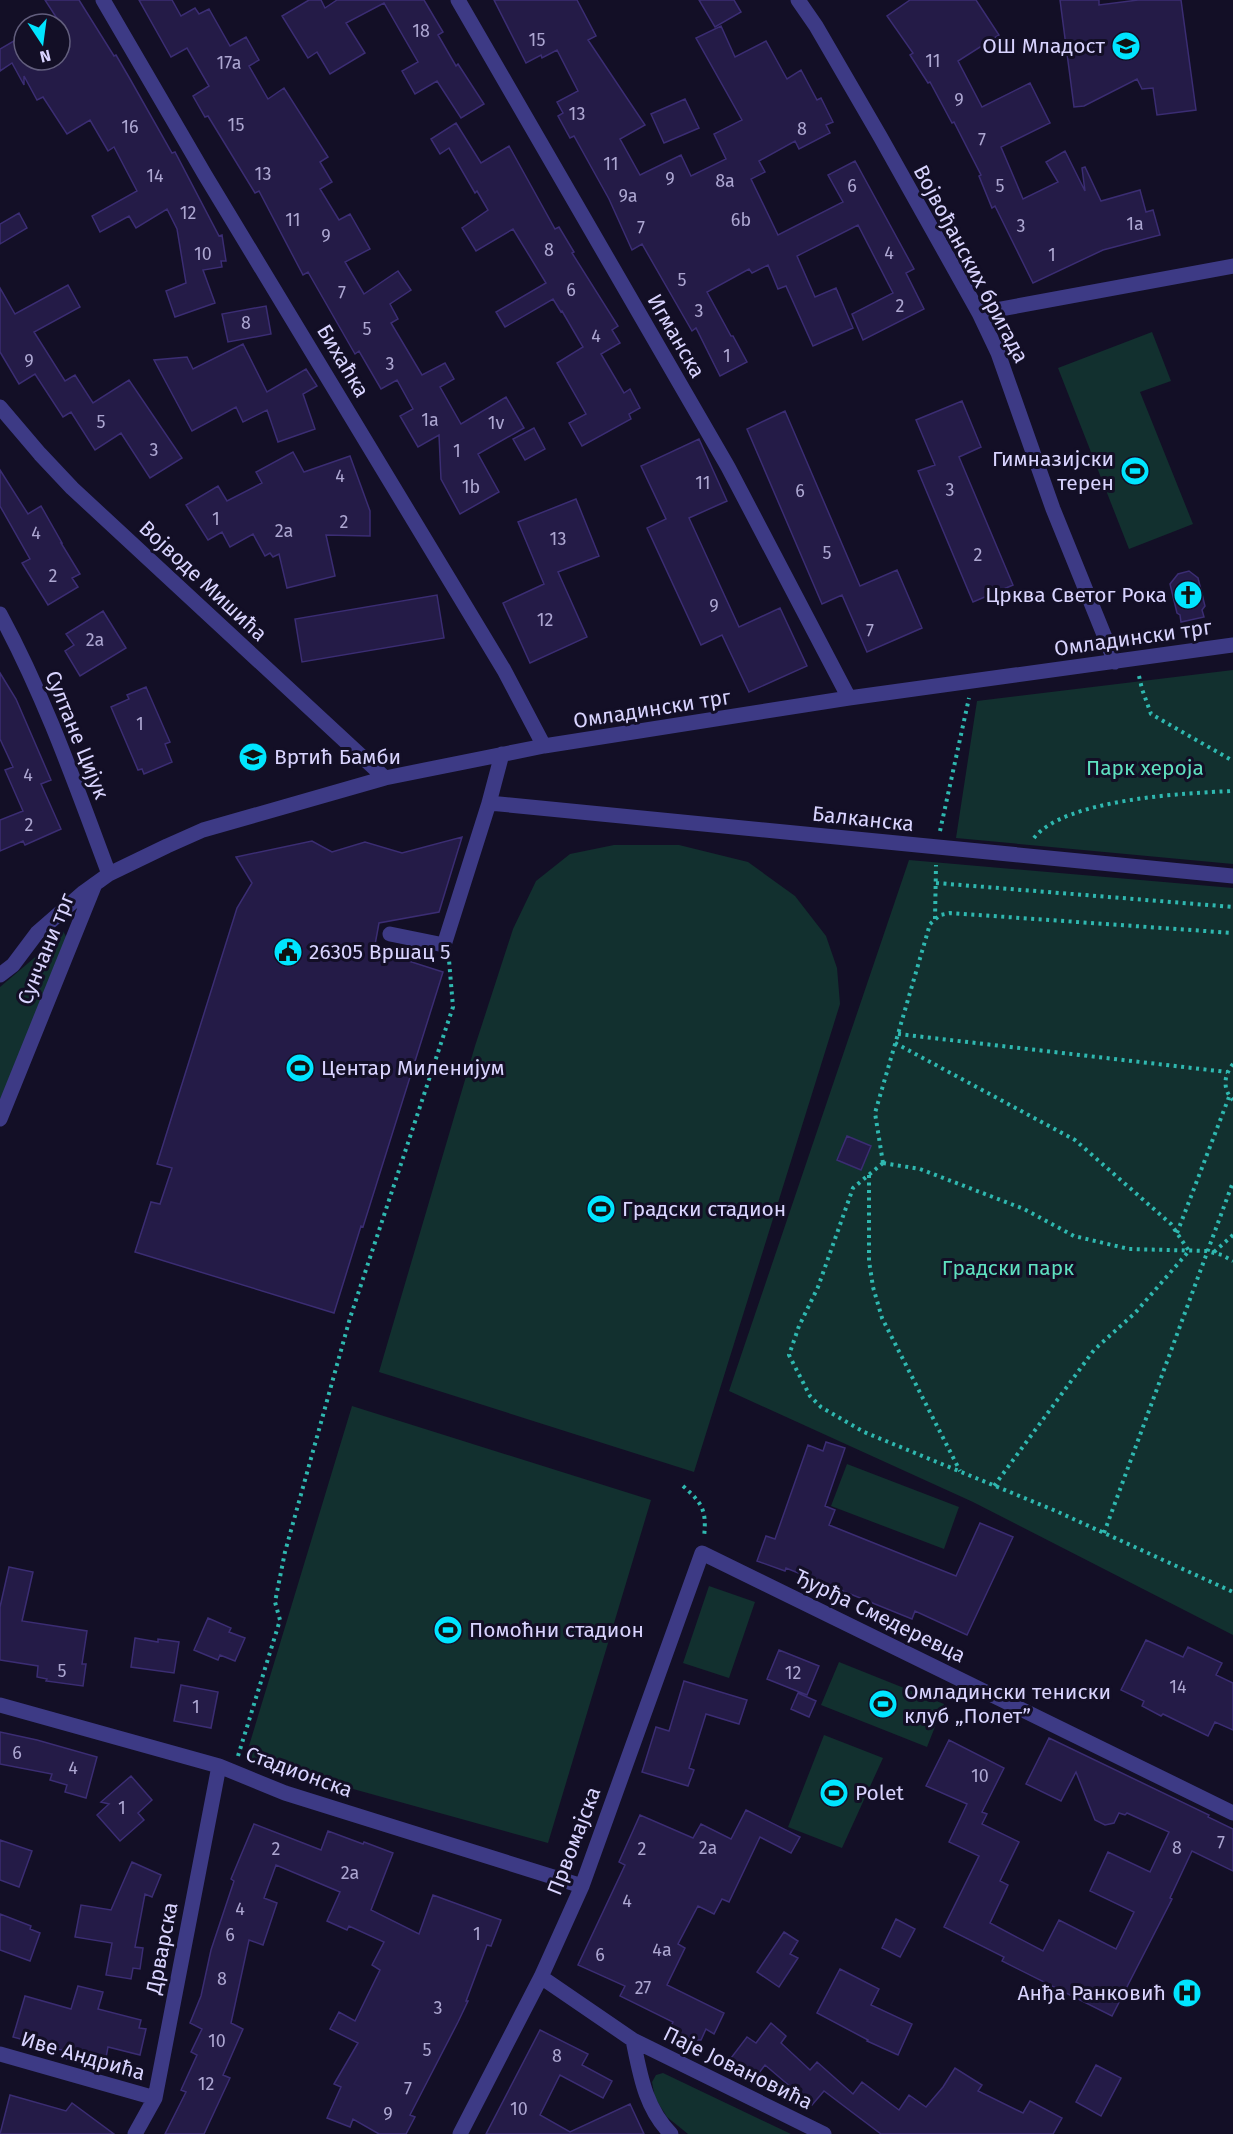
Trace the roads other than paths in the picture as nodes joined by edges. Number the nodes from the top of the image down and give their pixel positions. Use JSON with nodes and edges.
{"nodes":[{"id":1,"x":104,"y":0,"type":"edge"},
{"id":2,"x":458,"y":0,"type":"edge"},
{"id":3,"x":798,"y":0,"type":"edge"},
{"id":4,"x":1233,"y":266,"type":"edge"},
{"id":5,"x":979,"y":313,"type":"junction"},
{"id":6,"x":0,"y":407,"type":"edge"},
{"id":7,"x":0,"y":614,"type":"edge"},
{"id":8,"x":1233,"y":645,"type":"edge"},
{"id":9,"x":1115,"y":662,"type":"junction"},
{"id":10,"x":849,"y":698,"type":"junction"},
{"id":11,"x":544,"y":746,"type":"junction"},
{"id":12,"x":502,"y":754,"type":"junction"},
{"id":13,"x":385,"y":778,"type":"junction"},
{"id":14,"x":489,"y":803,"type":"junction"},
{"id":15,"x":109,"y":874,"type":"junction"},
{"id":16,"x":1233,"y":876,"type":"edge"},
{"id":17,"x":95,"y":884,"type":"junction"},
{"id":18,"x":390,"y":934,"type":"dead end"},
{"id":19,"x":0,"y":975,"type":"edge"},
{"id":20,"x":0,"y":1119,"type":"edge"},
{"id":21,"x":702,"y":1552,"type":"joint"},
{"id":22,"x":0,"y":1705,"type":"edge"},
{"id":23,"x":226,"y":1768,"type":"junction"},
{"id":24,"x":1233,"y":1813,"type":"edge"},
{"id":25,"x":582,"y":1886,"type":"junction"},
{"id":26,"x":541,"y":1977,"type":"junction"},
{"id":27,"x":633,"y":2040,"type":"junction"},
{"id":28,"x":0,"y":2054,"type":"edge"},
{"id":29,"x":155,"y":2098,"type":"junction"},
{"id":30,"x":135,"y":2134,"type":"edge"},
{"id":31,"x":460,"y":2134,"type":"edge"},
{"id":32,"x":671,"y":2134,"type":"edge"},
{"id":33,"x":824,"y":2134,"type":"edge"}],
"edges":[{"from":1,"to":11,"type":"street","name":"Бихаћка"},
{"from":2,"to":10,"type":"street","name":"Игманска"},
{"from":3,"to":5,"type":"street","name":"Војвођанских бригада"},
{"from":4,"to":5,"type":"street"},
{"from":5,"to":9,"type":"street","name":"Војвођанских бригада"},
{"from":6,"to":13,"type":"street","name":"Војводе Мишића"},
{"from":7,"to":15,"type":"street","name":"Султане Цијук"},
{"from":8,"to":9,"type":"street","name":"Омладински трг"},
{"from":9,"to":10,"type":"street","name":"Омладински трг"},
{"from":10,"to":11,"type":"street","name":"Омладински трг"},
{"from":11,"to":12,"type":"street","name":"Омладински трг"},
{"from":12,"to":13,"type":"street","name":"Омладински трг"},
{"from":12,"to":14,"type":"street"},
{"from":13,"to":15,"type":"street","name":"Омладински трг"},
{"from":14,"to":16,"type":"street","name":"Балканска"},
{"from":14,"to":18,"type":"street"},
{"from":15,"to":17,"type":"street","name":"Омладински трг"},
{"from":17,"to":19,"type":"street","name":"Сунчани трг"},
{"from":17,"to":20,"type":"street","name":"Сунчани трг"},
{"from":21,"to":24,"type":"street","name":"Ђурђа Смедеревца"},
{"from":21,"to":25,"type":"street","name":"Првомајска"},
{"from":22,"to":23,"type":"street","name":"Стадионска"},
{"from":23,"to":25,"type":"street","name":"Стадионска"},
{"from":23,"to":29,"type":"street","name":"Дрварска"},
{"from":25,"to":26,"type":"street","name":"Првомајска"},
{"from":26,"to":27,"type":"street","name":"Паје Јовановића"},
{"from":26,"to":31,"type":"street","name":"Првомајска"},
{"from":27,"to":32,"type":"street","name":"Паје Јовановића"},
{"from":27,"to":33,"type":"street","name":"Паје Јовановића"},
{"from":28,"to":29,"type":"street","name":"Иве Андрића"},
{"from":29,"to":30,"type":"street","name":"Дрварска"}]}
